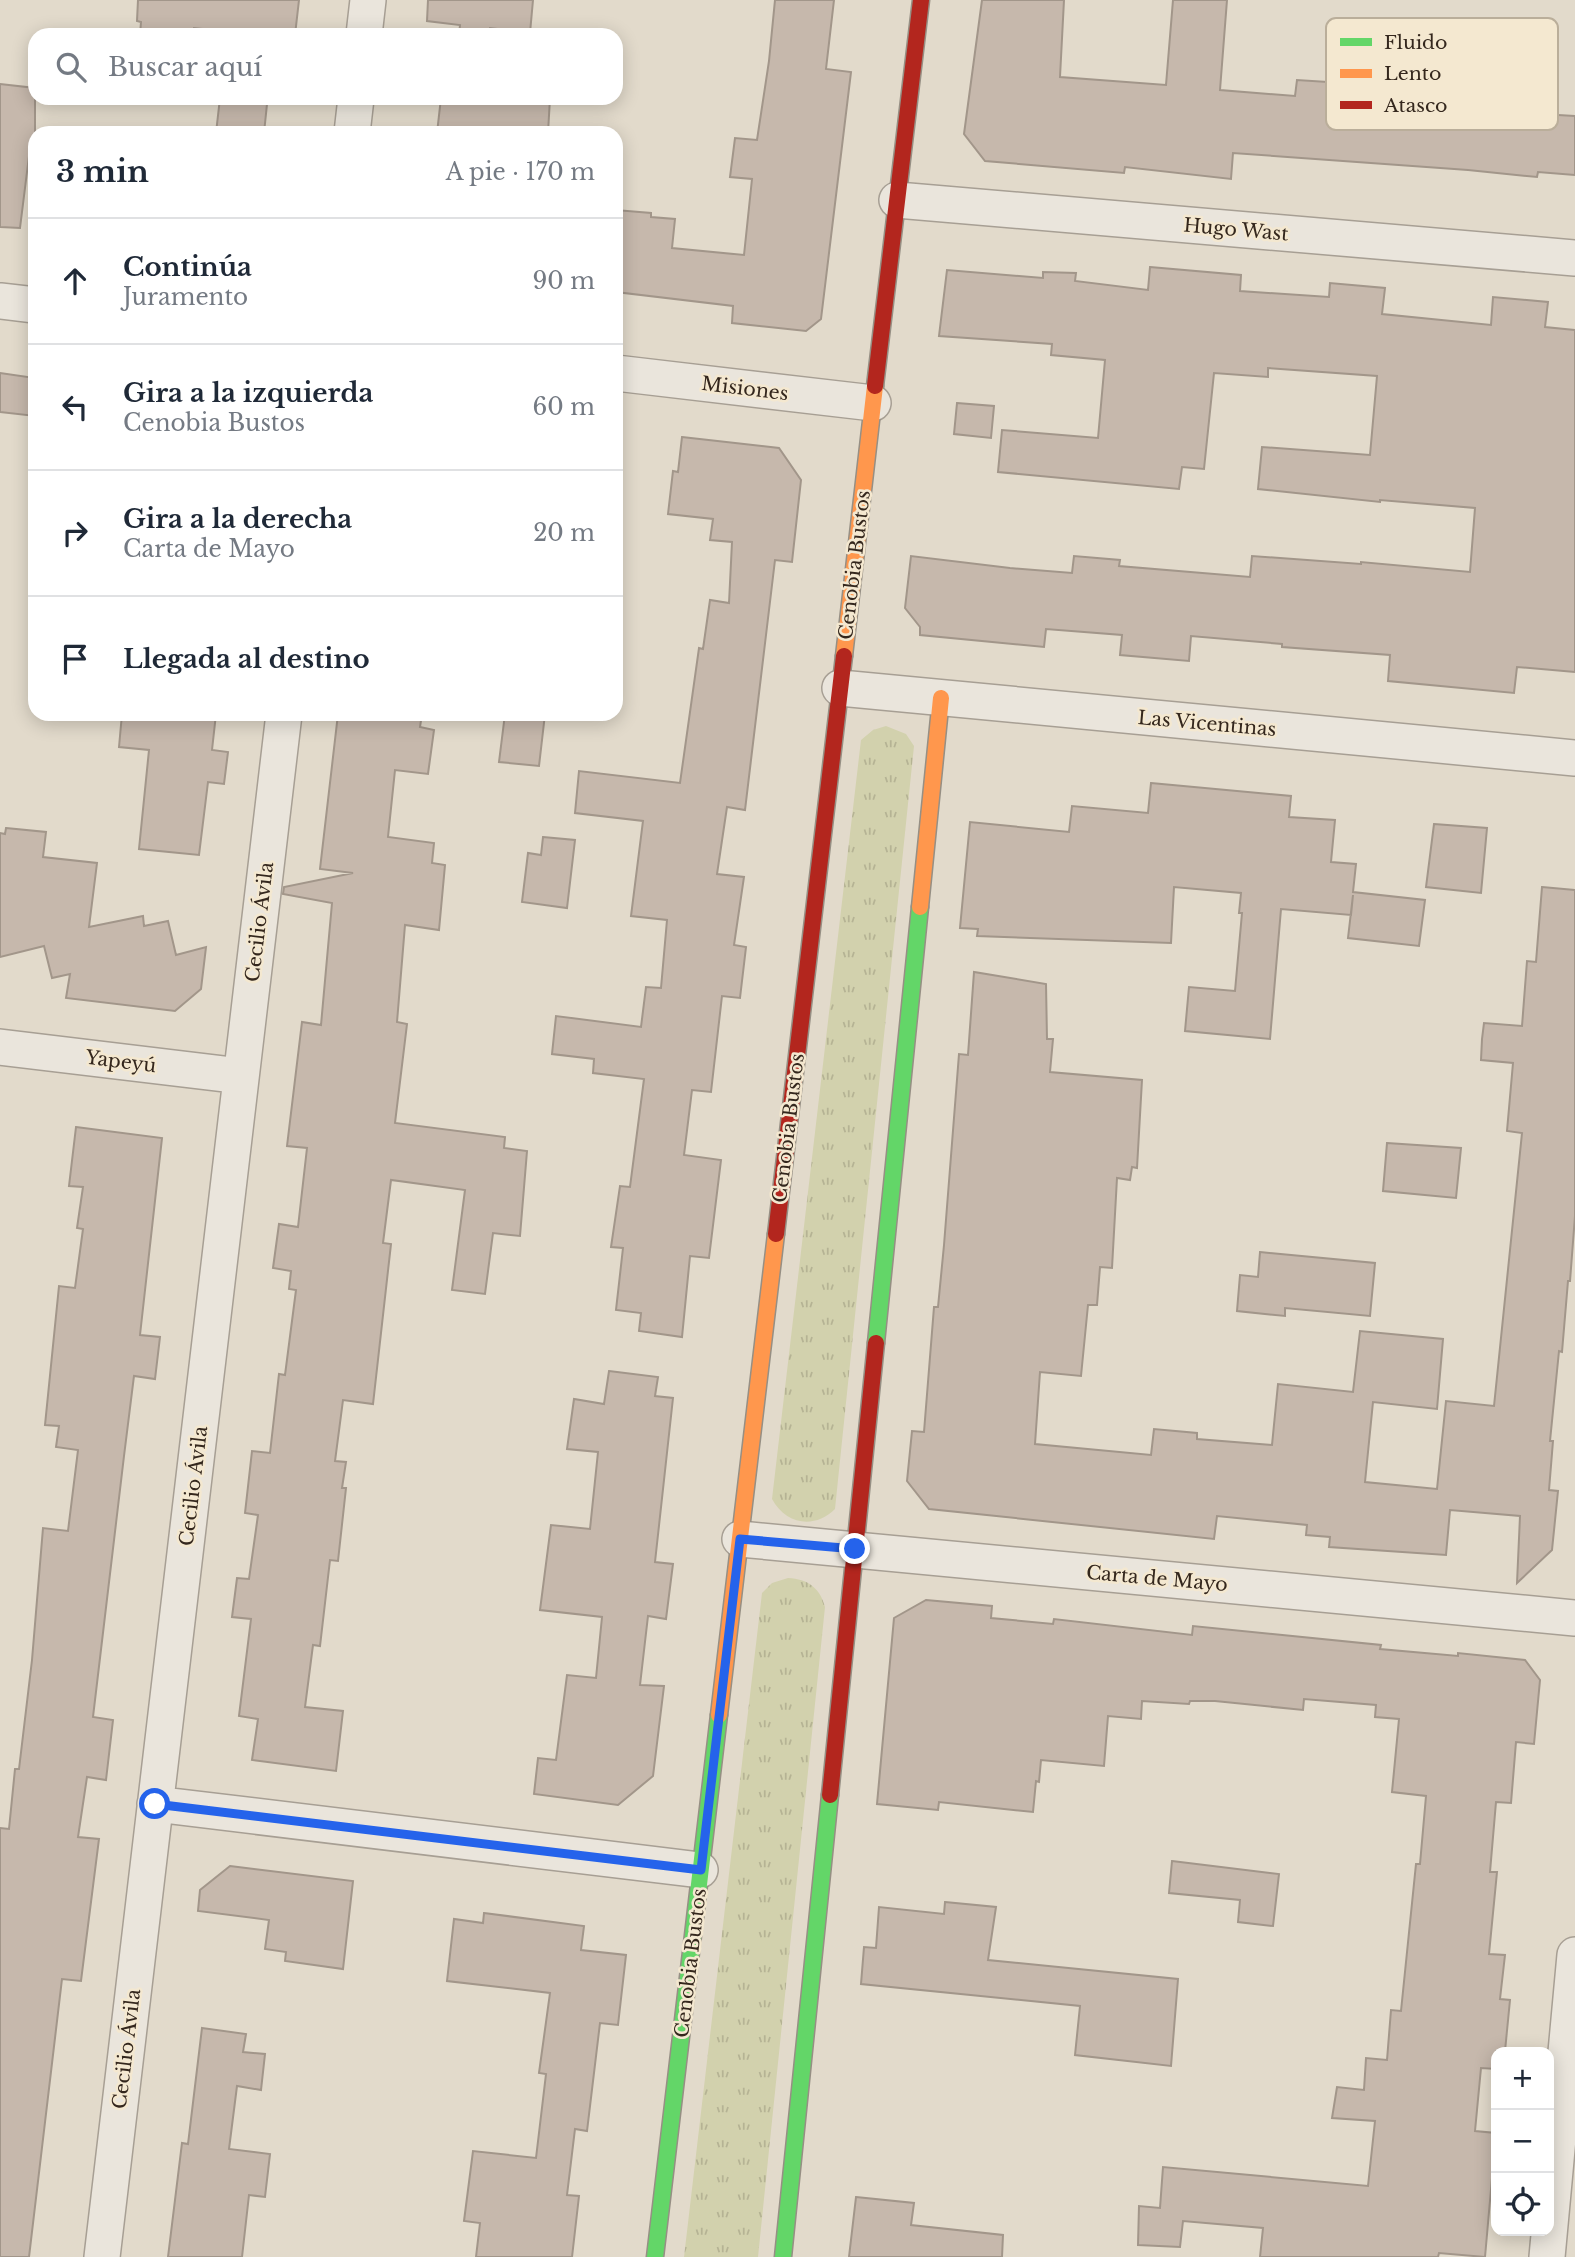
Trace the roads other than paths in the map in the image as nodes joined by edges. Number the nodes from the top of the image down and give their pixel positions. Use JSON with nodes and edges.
{"nodes":[{"id":1,"x":368,"y":0,"type":"edge"},
{"id":2,"x":920,"y":0,"type":"edge"},
{"id":3,"x":365,"y":28,"type":"edge"},
{"id":4,"x":355,"y":105,"type":"edge"},
{"id":5,"x":353,"y":126,"type":"edge"},
{"id":6,"x":897,"y":200,"type":"junction"},
{"id":7,"x":1575,"y":258,"type":"edge"},
{"id":8,"x":0,"y":301,"type":"edge"},
{"id":9,"x":28,"y":304,"type":"edge"},
{"id":10,"x":623,"y":374,"type":"edge"},
{"id":11,"x":873,"y":403,"type":"junction"},
{"id":12,"x":839,"y":688,"type":"junction"},
{"id":13,"x":940,"y":698,"type":"junction"},
{"id":14,"x":283,"y":721,"type":"edge"},
{"id":15,"x":1575,"y":758,"type":"edge"},
{"id":16,"x":0,"y":1047,"type":"edge"},
{"id":17,"x":241,"y":1076,"type":"junction"},
{"id":18,"x":740,"y":1539,"type":"junction"},
{"id":19,"x":855,"y":1549,"type":"junction"},
{"id":20,"x":1575,"y":1618,"type":"edge"},
{"id":21,"x":155,"y":1804,"type":"junction"},
{"id":22,"x":701,"y":1870,"type":"junction"},
{"id":23,"x":1575,"y":1955,"type":"edge"},
{"id":24,"x":102,"y":2257,"type":"edge"},
{"id":25,"x":655,"y":2257,"type":"edge"},
{"id":26,"x":783,"y":2257,"type":"edge"},
{"id":27,"x":1547,"y":2257,"type":"edge"}],
"edges":[{"from":1,"to":3,"type":"street"},
{"from":2,"to":6,"type":"street","name":"Cenobia Bustos"},
{"from":4,"to":5,"type":"street"},
{"from":6,"to":7,"type":"street","name":"Hugo Wast"},
{"from":6,"to":11,"type":"street","name":"Cenobia Bustos"},
{"from":8,"to":9,"type":"street"},
{"from":10,"to":11,"type":"street","name":"Misiones"},
{"from":11,"to":12,"type":"street","name":"Cenobia Bustos"},
{"from":12,"to":13,"type":"street","name":"Las Vicentinas"},
{"from":12,"to":18,"type":"street","name":"Cenobia Bustos"},
{"from":13,"to":15,"type":"street","name":"Las Vicentinas"},
{"from":13,"to":19,"type":"street"},
{"from":14,"to":17,"type":"street","name":"Cecilio Ávila"},
{"from":16,"to":17,"type":"street","name":"Yapeyú"},
{"from":17,"to":21,"type":"street","name":"Cecilio Ávila"},
{"from":18,"to":19,"type":"street","name":"Carta de Mayo"},
{"from":18,"to":22,"type":"street","name":"Cenobia Bustos"},
{"from":19,"to":20,"type":"street","name":"Carta de Mayo"},
{"from":19,"to":26,"type":"street"},
{"from":21,"to":22,"type":"street"},
{"from":21,"to":24,"type":"street","name":"Cecilio Ávila"},
{"from":22,"to":25,"type":"street","name":"Cenobia Bustos"},
{"from":23,"to":27,"type":"street"}]}
